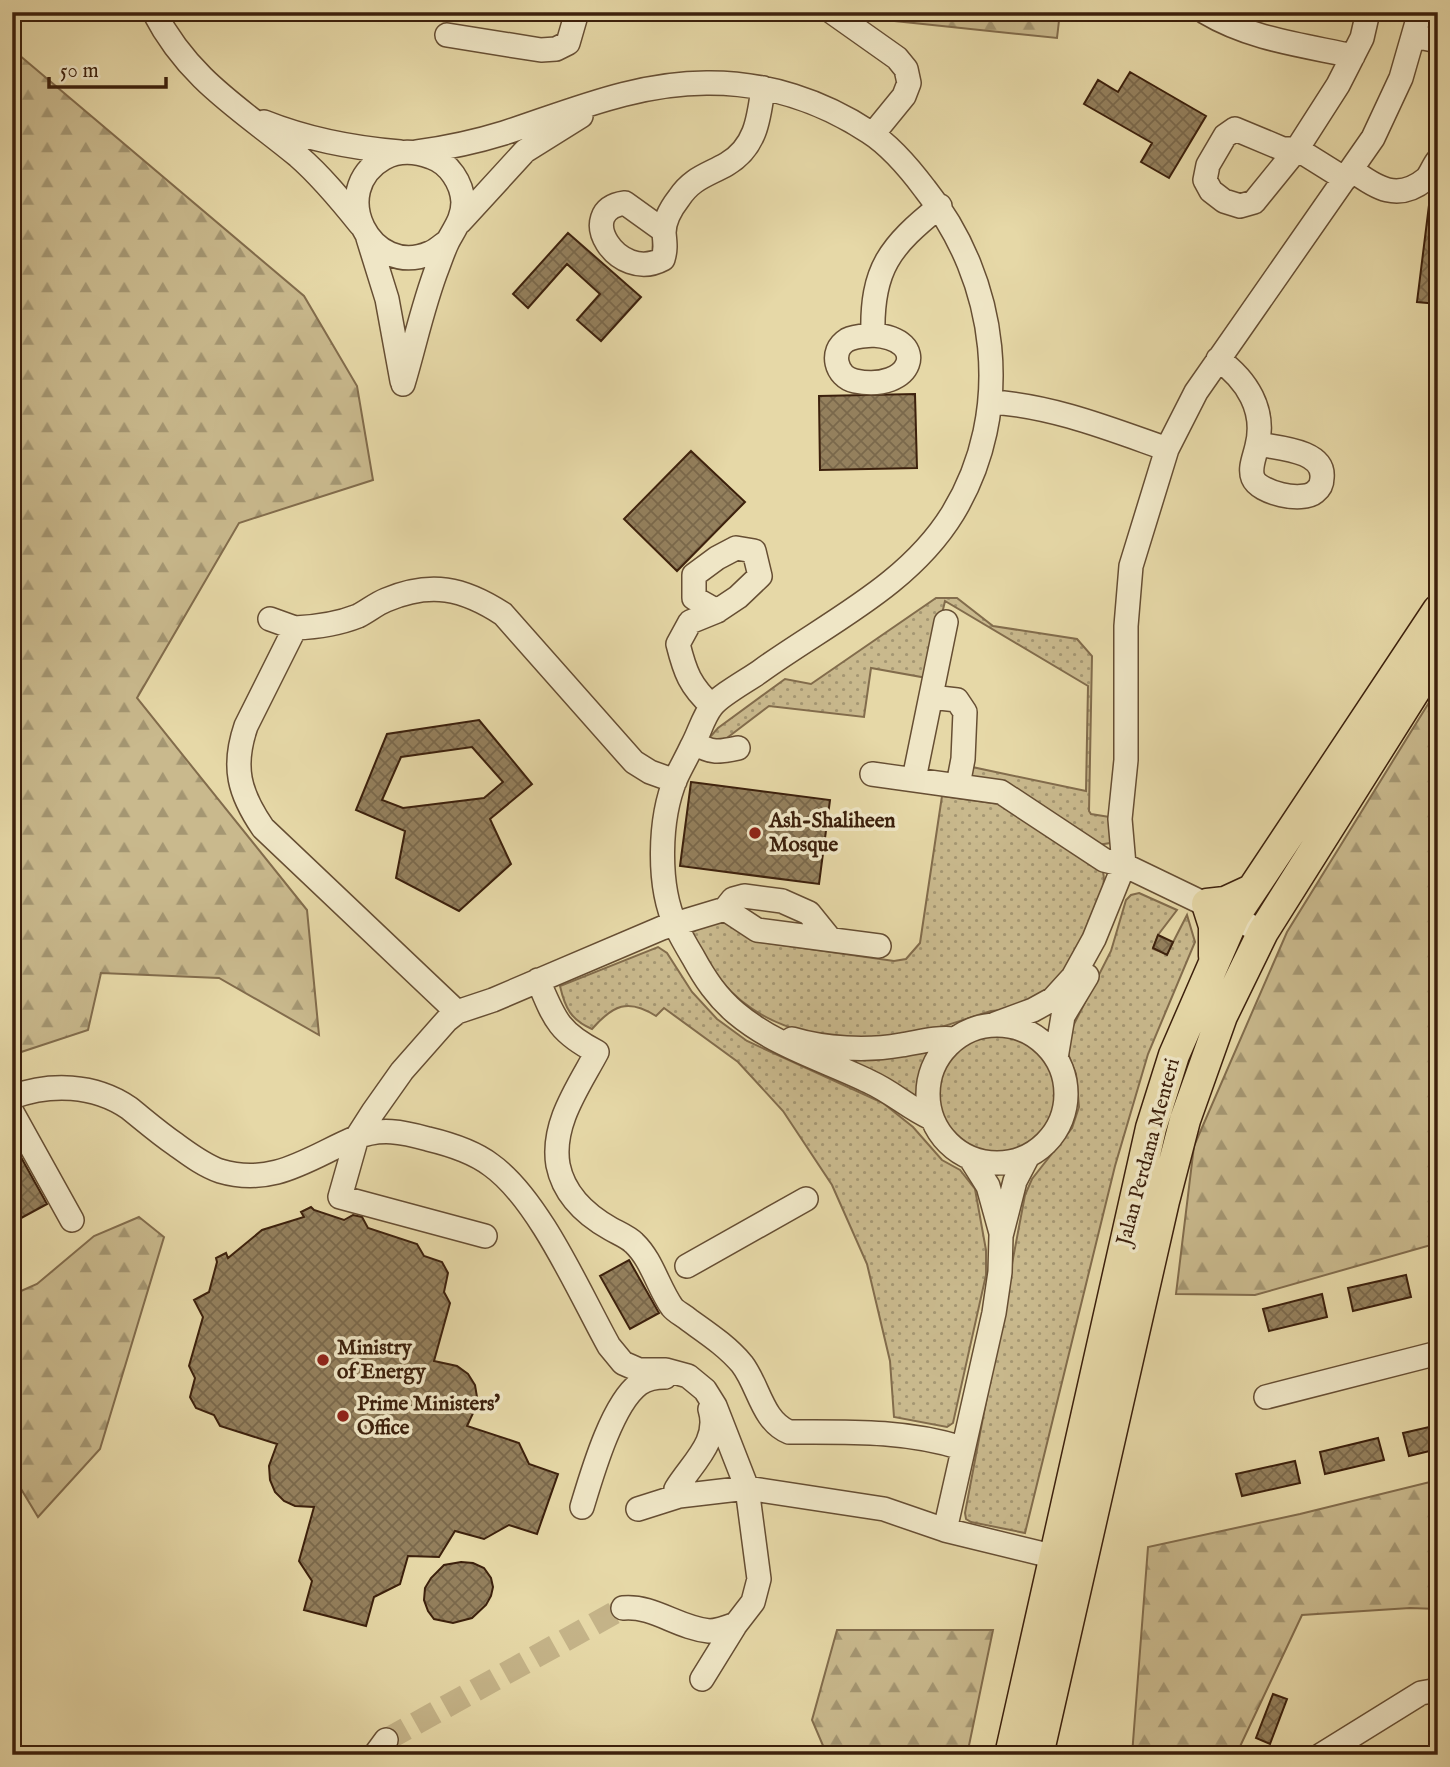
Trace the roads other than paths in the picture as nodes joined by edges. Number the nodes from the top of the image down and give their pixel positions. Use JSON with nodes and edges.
{"nodes":[{"id":1,"x":154,"y":12,"type":"edge"},
{"id":2,"x":578,"y":12,"type":"edge"},
{"id":3,"x":832,"y":12,"type":"edge"},
{"id":4,"x":1205,"y":12,"type":"edge"},
{"id":5,"x":1368,"y":12,"type":"edge"},
{"id":6,"x":1420,"y":12,"type":"edge"},
{"id":7,"x":447,"y":35,"type":"dead end"},
{"id":8,"x":1414,"y":36,"type":"junction"},
{"id":9,"x":1438,"y":41,"type":"edge"},
{"id":10,"x":1353,"y":56,"type":"junction"},
{"id":11,"x":764,"y":88,"type":"junction"},
{"id":12,"x":625,"y":94,"type":"junction"},
{"id":13,"x":242,"y":112,"type":"junction"},
{"id":14,"x":873,"y":134,"type":"junction"},
{"id":15,"x":409,"y":152,"type":"junction"},
{"id":16,"x":1348,"y":174,"type":"junction"},
{"id":17,"x":1435,"y":174,"type":"edge"},
{"id":18,"x":940,"y":206,"type":"junction"},
{"id":19,"x":460,"y":222,"type":"junction"},
{"id":20,"x":364,"y":231,"type":"junction"},
{"id":21,"x":664,"y":231,"type":"dead end"},
{"id":22,"x":448,"y":241,"type":"junction"},
{"id":23,"x":873,"y":335,"type":"dead end"},
{"id":24,"x":1218,"y":359,"type":"junction"},
{"id":25,"x":991,"y":402,"type":"junction"},
{"id":26,"x":1258,"y":444,"type":"dead end"},
{"id":27,"x":1167,"y":449,"type":"junction"},
{"id":28,"x":1438,"y":610,"type":"edge"},
{"id":29,"x":717,"y":611,"type":"dead end"},
{"id":30,"x":271,"y":618,"type":"dead end"},
{"id":31,"x":946,"y":622,"type":"dead end"},
{"id":32,"x":295,"y":628,"type":"junction"},
{"id":33,"x":1438,"y":654,"type":"edge"},
{"id":34,"x":930,"y":697,"type":"junction"},
{"id":35,"x":712,"y":706,"type":"junction"},
{"id":36,"x":695,"y":742,"type":"junction"},
{"id":37,"x":738,"y":748,"type":"dead end"},
{"id":38,"x":872,"y":774,"type":"dead end"},
{"id":39,"x":914,"y":779,"type":"junction"},
{"id":40,"x":675,"y":781,"type":"junction"},
{"id":41,"x":958,"y":786,"type":"junction"},
{"id":42,"x":1124,"y":865,"type":"junction"},
{"id":43,"x":1115,"y":890,"type":"junction"},
{"id":44,"x":1251,"y":890,"type":"junction"},
{"id":45,"x":1207,"y":904,"type":"junction"},
{"id":46,"x":725,"y":909,"type":"junction"},
{"id":47,"x":1234,"y":917,"type":"junction"},
{"id":48,"x":675,"y":925,"type":"junction"},
{"id":49,"x":1263,"y":932,"type":"junction"},
{"id":50,"x":830,"y":939,"type":"junction"},
{"id":51,"x":879,"y":946,"type":"dead end"},
{"id":52,"x":1214,"y":963,"type":"junction"},
{"id":53,"x":538,"y":980,"type":"junction"},
{"id":54,"x":457,"y":1012,"type":"junction"},
{"id":55,"x":995,"y":1024,"type":"junction"},
{"id":56,"x":759,"y":1029,"type":"junction"},
{"id":57,"x":955,"y":1039,"type":"junction"},
{"id":58,"x":1056,"y":1058,"type":"junction"},
{"id":59,"x":12,"y":1097,"type":"edge"},
{"id":60,"x":12,"y":1112,"type":"edge"},
{"id":61,"x":931,"y":1118,"type":"junction"},
{"id":62,"x":357,"y":1137,"type":"junction"},
{"id":63,"x":1028,"y":1156,"type":"junction"},
{"id":64,"x":971,"y":1159,"type":"junction"},
{"id":65,"x":806,"y":1199,"type":"dead end"},
{"id":66,"x":72,"y":1220,"type":"dead end"},
{"id":67,"x":485,"y":1236,"type":"dead end"},
{"id":68,"x":1001,"y":1236,"type":"junction"},
{"id":69,"x":687,"y":1266,"type":"dead end"},
{"id":70,"x":1438,"y":1353,"type":"edge"},
{"id":71,"x":1266,"y":1397,"type":"dead end"},
{"id":72,"x":962,"y":1448,"type":"junction"},
{"id":73,"x":747,"y":1488,"type":"junction"},
{"id":74,"x":679,"y":1496,"type":"junction"},
{"id":75,"x":582,"y":1507,"type":"dead end"},
{"id":76,"x":638,"y":1509,"type":"dead end"},
{"id":77,"x":945,"y":1530,"type":"junction"},
{"id":78,"x":1067,"y":1560,"type":"junction"},
{"id":79,"x":622,"y":1608,"type":"tunnel mouth"},
{"id":80,"x":736,"y":1624,"type":"junction"},
{"id":81,"x":702,"y":1679,"type":"dead end"},
{"id":82,"x":1438,"y":1690,"type":"edge"},
{"id":83,"x":1010,"y":1755,"type":"edge"},
{"id":84,"x":1038,"y":1755,"type":"edge"},
{"id":85,"x":1321,"y":1755,"type":"edge"}],
"edges":[{"from":1,"to":13,"type":"street"},
{"from":2,"to":7,"type":"street"},
{"from":3,"to":14,"type":"street"},
{"from":4,"to":10,"type":"street"},
{"from":5,"to":10,"type":"street"},
{"from":6,"to":8,"type":"street"},
{"from":8,"to":9,"type":"street"},
{"from":8,"to":16,"type":"street"},
{"from":10,"to":16,"type":"street"},
{"from":11,"to":12,"type":"street"},
{"from":11,"to":14,"type":"street"},
{"from":11,"to":21,"type":"street"},
{"from":12,"to":15,"type":"street"},
{"from":12,"to":19,"type":"street"},
{"from":13,"to":15,"type":"street"},
{"from":13,"to":20,"type":"street"},
{"from":14,"to":18,"type":"street"},
{"from":15,"to":19,"type":"street"},
{"from":15,"to":20,"type":"street"},
{"from":16,"to":17,"type":"street"},
{"from":16,"to":24,"type":"street"},
{"from":18,"to":23,"type":"street"},
{"from":18,"to":25,"type":"street"},
{"from":19,"to":22,"type":"street"},
{"from":20,"to":22,"type":"street"},
{"from":20,"to":22,"type":"street"},
{"from":24,"to":26,"type":"street"},
{"from":24,"to":27,"type":"street"},
{"from":25,"to":27,"type":"street"},
{"from":25,"to":35,"type":"street"},
{"from":27,"to":42,"type":"street"},
{"from":28,"to":44,"type":"main road","name":"Jalan Perdana Menteri"},
{"from":29,"to":35,"type":"street"},
{"from":30,"to":32,"type":"street"},
{"from":31,"to":34,"type":"street"},
{"from":32,"to":40,"type":"street"},
{"from":32,"to":54,"type":"street"},
{"from":33,"to":49,"type":"main road","name":"Jalan Perdana Menteri"},
{"from":34,"to":39,"type":"street"},
{"from":34,"to":41,"type":"street"},
{"from":35,"to":36,"type":"street"},
{"from":36,"to":37,"type":"street"},
{"from":36,"to":40,"type":"street"},
{"from":38,"to":39,"type":"street"},
{"from":39,"to":41,"type":"street"},
{"from":40,"to":48,"type":"street"},
{"from":41,"to":42,"type":"street"},
{"from":42,"to":43,"type":"street"},
{"from":42,"to":45,"type":"street"},
{"from":43,"to":55,"type":"street"},
{"from":43,"to":58,"type":"street"},
{"from":44,"to":45,"type":"main road"},
{"from":44,"to":47,"type":"main road","name":"Jalan Perdana Menteri"},
{"from":45,"to":47,"type":"street"},
{"from":45,"to":52,"type":"main road"},
{"from":46,"to":48,"type":"street"},
{"from":46,"to":50,"type":"street"},
{"from":46,"to":50,"type":"street"},
{"from":47,"to":49,"type":"street"},
{"from":47,"to":52,"type":"main road","name":"Jalan Perdana Menteri"},
{"from":48,"to":53,"type":"street"},
{"from":48,"to":56,"type":"street"},
{"from":49,"to":78,"type":"main road","name":"Jalan Perdana Menteri"},
{"from":50,"to":51,"type":"street"},
{"from":52,"to":78,"type":"main road","name":"Jalan Perdana Menteri"},
{"from":53,"to":54,"type":"street"},
{"from":53,"to":72,"type":"street"},
{"from":54,"to":62,"type":"street"},
{"from":55,"to":57,"type":"street"},
{"from":55,"to":58,"type":"street"},
{"from":56,"to":57,"type":"street"},
{"from":56,"to":61,"type":"street"},
{"from":57,"to":61,"type":"street"},
{"from":58,"to":63,"type":"street"},
{"from":59,"to":62,"type":"street"},
{"from":60,"to":66,"type":"street"},
{"from":61,"to":64,"type":"street"},
{"from":62,"to":67,"type":"street"},
{"from":62,"to":73,"type":"street"},
{"from":63,"to":64,"type":"street"},
{"from":63,"to":68,"type":"street"},
{"from":64,"to":68,"type":"street"},
{"from":65,"to":69,"type":"street"},
{"from":68,"to":72,"type":"street"},
{"from":70,"to":71,"type":"street"},
{"from":72,"to":77,"type":"street"},
{"from":73,"to":74,"type":"street"},
{"from":73,"to":77,"type":"street"},
{"from":73,"to":80,"type":"street"},
{"from":74,"to":75,"type":"street"},
{"from":74,"to":76,"type":"street"},
{"from":77,"to":78,"type":"street"},
{"from":78,"to":83,"type":"main road","name":"Jalan Perdana Menteri"},
{"from":78,"to":84,"type":"main road","name":"Jalan Perdana Menteri"},
{"from":79,"to":80,"type":"street"},
{"from":80,"to":81,"type":"street"},
{"from":82,"to":85,"type":"street"}]}
